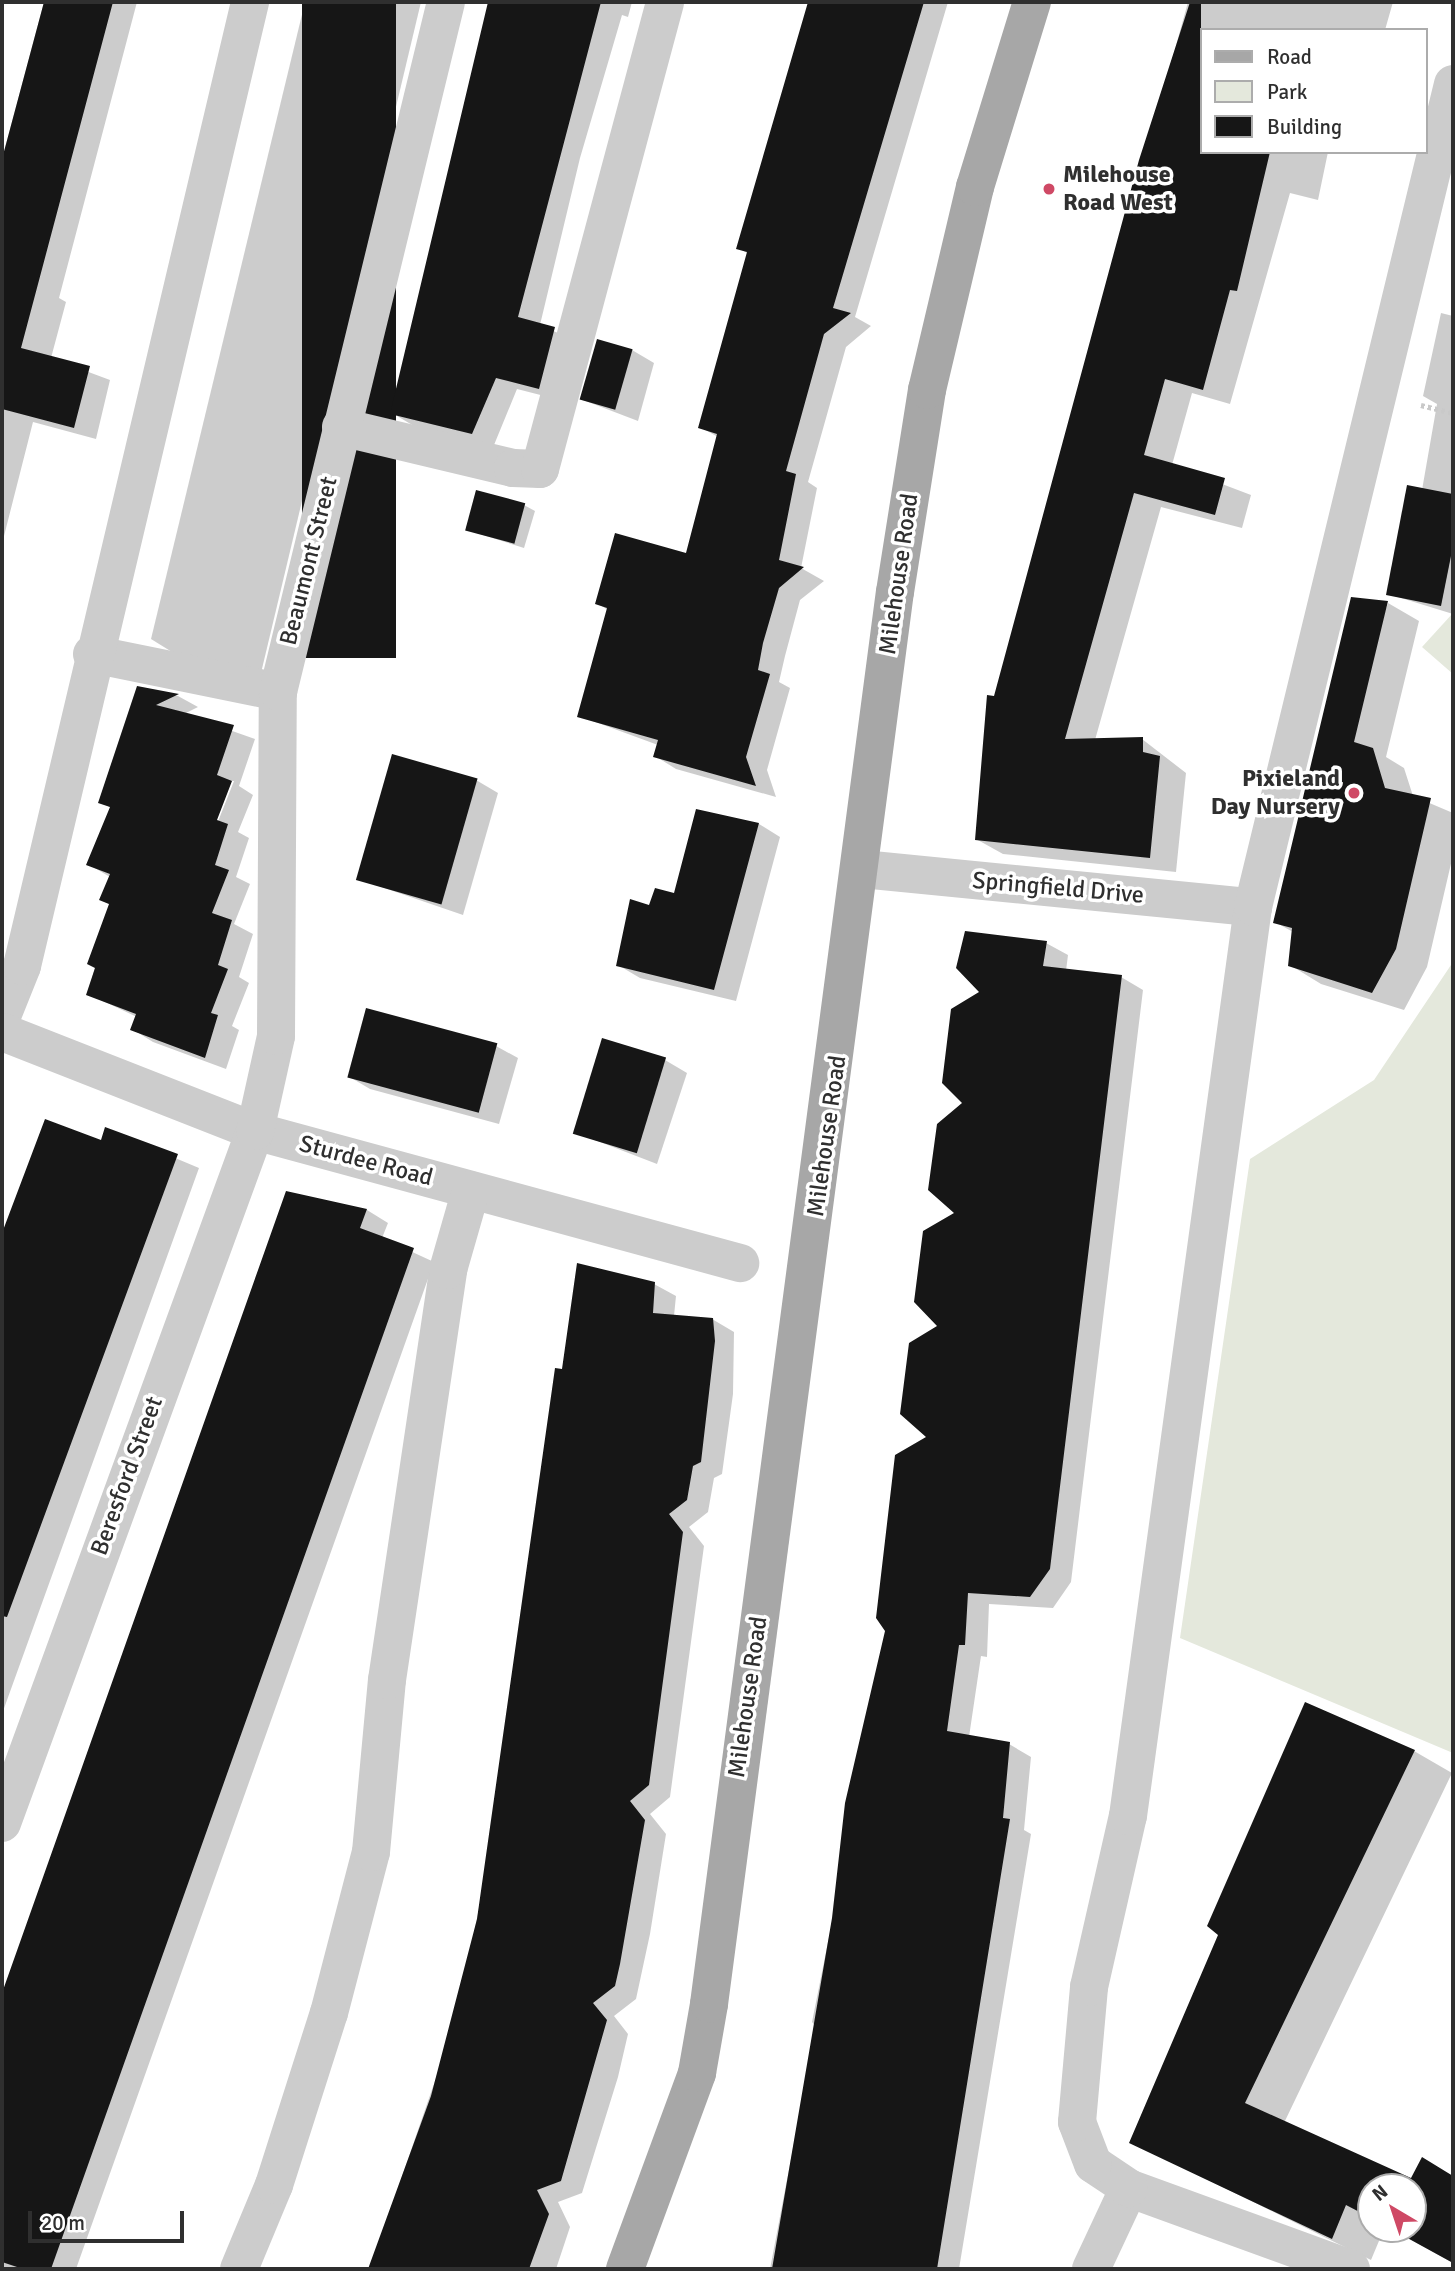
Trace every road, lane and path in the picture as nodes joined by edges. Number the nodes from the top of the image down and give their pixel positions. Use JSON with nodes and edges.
{"nodes":[{"id":1,"x":250,"y":2,"type":"edge"},
{"id":2,"x":446,"y":2,"type":"edge"},
{"id":3,"x":665,"y":2,"type":"edge"},
{"id":4,"x":1032,"y":2,"type":"edge"},
{"id":5,"x":1453,"y":84,"type":"edge"},
{"id":6,"x":341,"y":427,"type":"junction"},
{"id":7,"x":92,"y":654,"type":"junction"},
{"id":8,"x":278,"y":692,"type":"junction"},
{"id":9,"x":862,"y":869,"type":"junction"},
{"id":10,"x":1253,"y":907,"type":"junction"},
{"id":11,"x":2,"y":1016,"type":"edge"},
{"id":12,"x":2,"y":1032,"type":"edge"},
{"id":13,"x":255,"y":1131,"type":"junction"},
{"id":14,"x":471,"y":1190,"type":"junction"},
{"id":15,"x":740,"y":1262,"type":"dead end"},
{"id":16,"x":2,"y":1823,"type":"edge"},
{"id":17,"x":1129,"y":2188,"type":"junction"},
{"id":18,"x":239,"y":2269,"type":"edge"},
{"id":19,"x":625,"y":2269,"type":"edge"},
{"id":20,"x":1091,"y":2269,"type":"edge"},
{"id":21,"x":1351,"y":2269,"type":"edge"}],
"edges":[{"from":1,"to":7,"type":"street"},
{"from":2,"to":6,"type":"street","name":"Beaumont Street"},
{"from":3,"to":6,"type":"street"},
{"from":4,"to":9,"type":"main road","name":"Milehouse Road"},
{"from":5,"to":10,"type":"street"},
{"from":6,"to":8,"type":"street","name":"Beaumont Street"},
{"from":7,"to":8,"type":"street"},
{"from":7,"to":11,"type":"street"},
{"from":8,"to":13,"type":"street","name":"Beaumont Street"},
{"from":9,"to":10,"type":"street","name":"Springfield Drive"},
{"from":9,"to":19,"type":"main road","name":"Milehouse Road"},
{"from":10,"to":17,"type":"street"},
{"from":12,"to":13,"type":"street","name":"Sturdee Road"},
{"from":13,"to":14,"type":"street","name":"Sturdee Road"},
{"from":13,"to":16,"type":"street","name":"Beresford Street"},
{"from":14,"to":15,"type":"street","name":"Sturdee Road"},
{"from":14,"to":18,"type":"street"},
{"from":17,"to":20,"type":"street"},
{"from":17,"to":21,"type":"street"}]}
